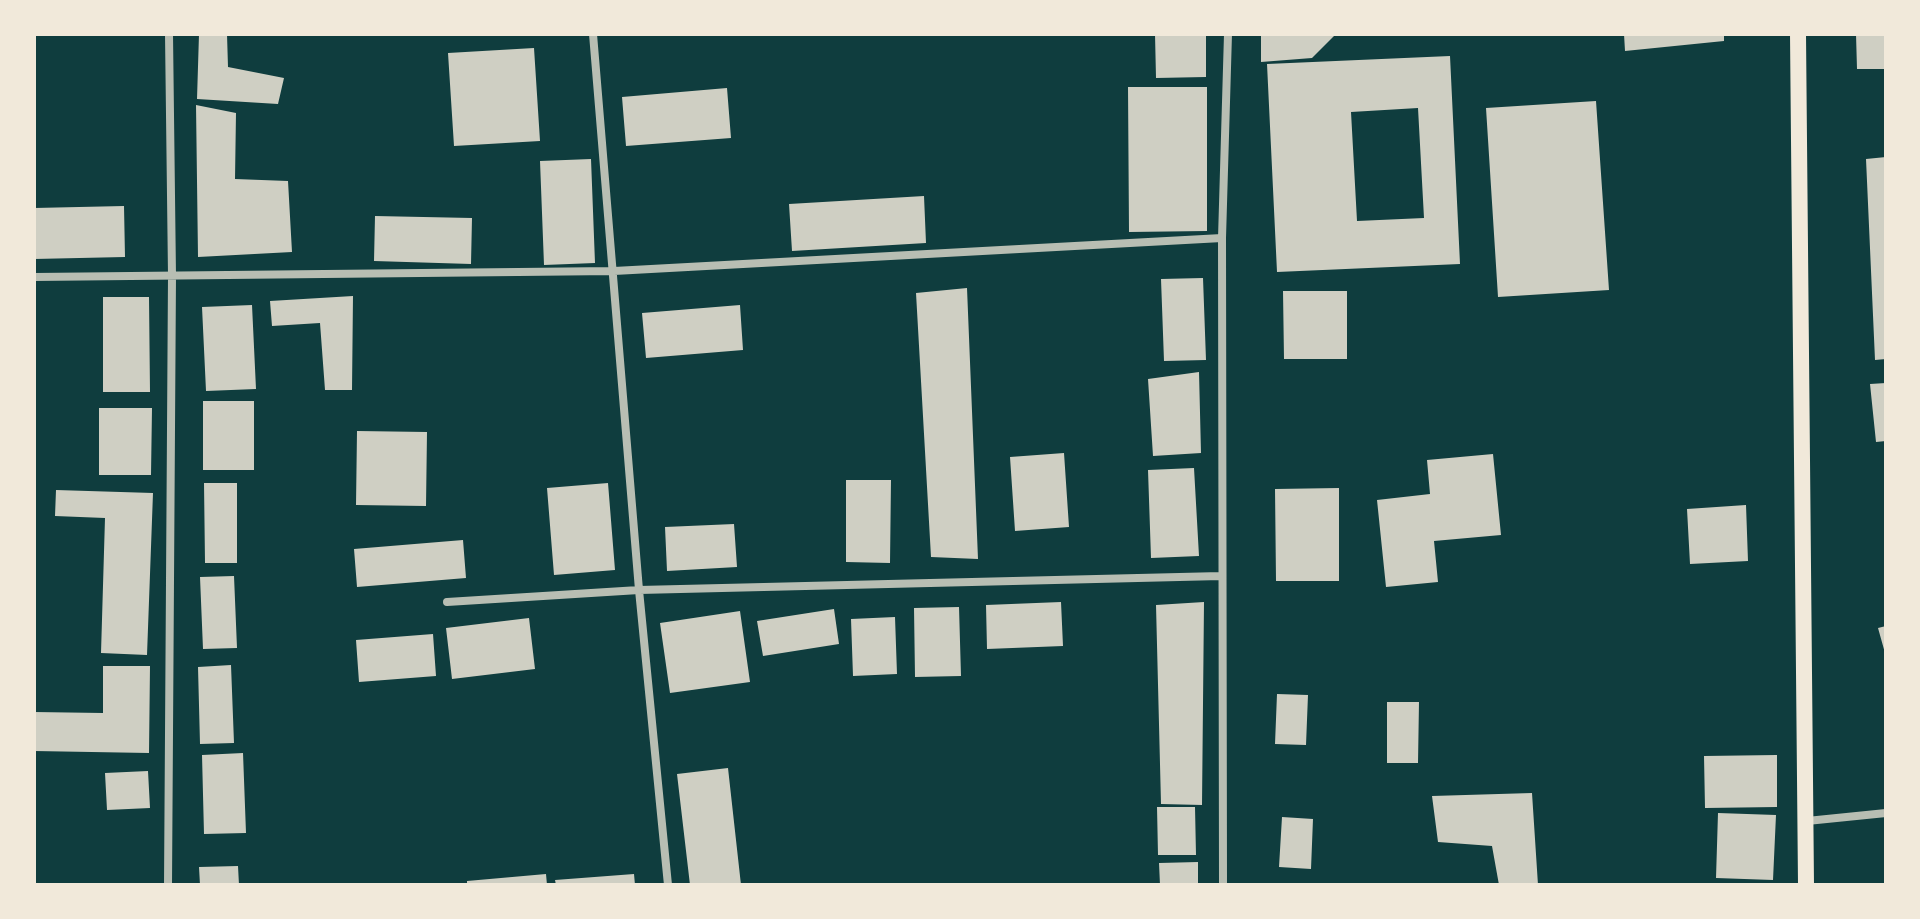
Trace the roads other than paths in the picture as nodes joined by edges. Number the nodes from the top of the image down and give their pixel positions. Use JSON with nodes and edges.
{"nodes":[{"id":1,"x":169,"y":34,"type":"edge"},
{"id":2,"x":593,"y":34,"type":"edge"},
{"id":3,"x":1228,"y":34,"type":"edge"},
{"id":4,"x":1798,"y":34,"type":"edge"},
{"id":5,"x":1222,"y":238,"type":"junction"},
{"id":6,"x":614,"y":271,"type":"junction"},
{"id":7,"x":172,"y":276,"type":"junction"},
{"id":8,"x":34,"y":277,"type":"edge"},
{"id":9,"x":1221,"y":576,"type":"junction"},
{"id":10,"x":639,"y":590,"type":"junction"},
{"id":11,"x":447,"y":602,"type":"dead end"},
{"id":12,"x":1886,"y":813,"type":"edge"},
{"id":13,"x":1807,"y":821,"type":"junction"},
{"id":14,"x":168,"y":885,"type":"edge"},
{"id":15,"x":668,"y":885,"type":"edge"},
{"id":16,"x":1223,"y":885,"type":"edge"},
{"id":17,"x":1806,"y":885,"type":"edge"}],
"edges":[{"from":1,"to":7,"type":"street"},
{"from":2,"to":6,"type":"street"},
{"from":3,"to":5,"type":"street"},
{"from":4,"to":13,"type":"main road"},
{"from":5,"to":6,"type":"street"},
{"from":5,"to":9,"type":"street"},
{"from":6,"to":7,"type":"street"},
{"from":6,"to":10,"type":"street"},
{"from":7,"to":8,"type":"street"},
{"from":7,"to":14,"type":"street"},
{"from":9,"to":10,"type":"street"},
{"from":9,"to":16,"type":"street"},
{"from":10,"to":11,"type":"street"},
{"from":10,"to":15,"type":"street"},
{"from":12,"to":13,"type":"street"},
{"from":13,"to":17,"type":"main road"}]}
